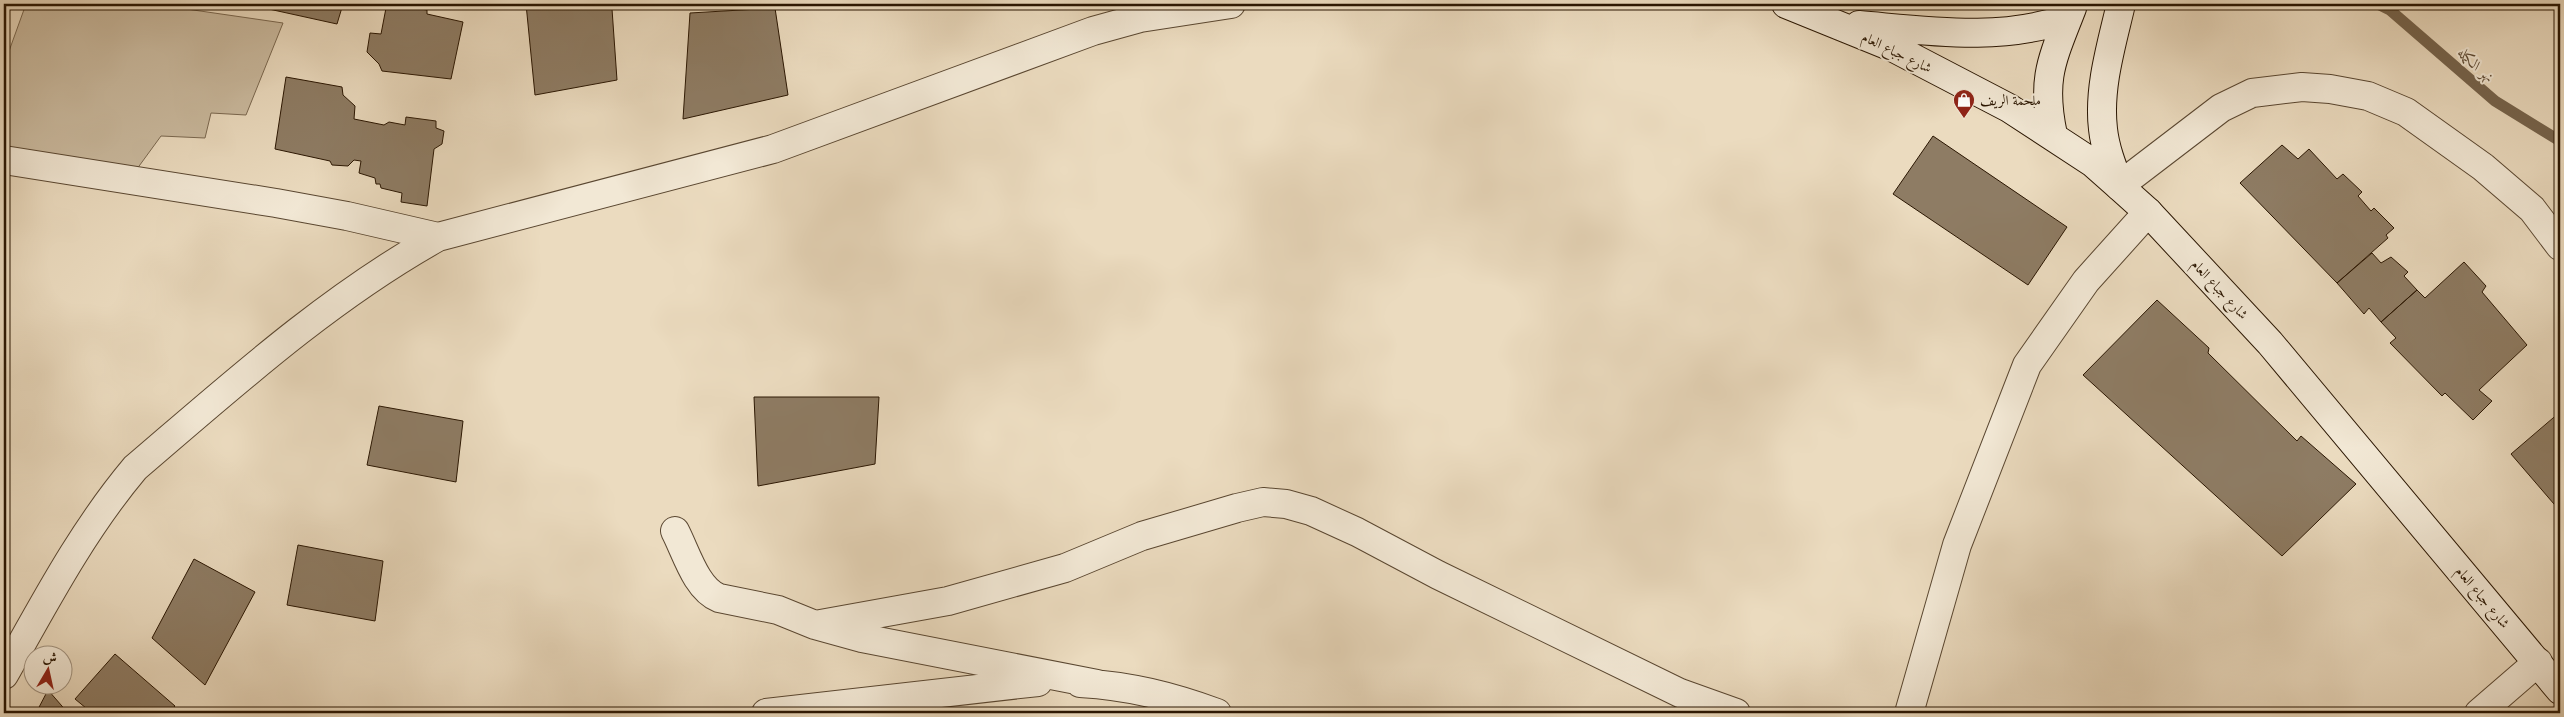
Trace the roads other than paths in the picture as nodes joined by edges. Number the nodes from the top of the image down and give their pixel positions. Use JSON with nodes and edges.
{"nodes":[{"id":1,"x":1231,"y":4,"type":"edge"},
{"id":2,"x":1786,"y":4,"type":"edge"},
{"id":3,"x":2121,"y":4,"type":"edge"},
{"id":4,"x":2070,"y":11,"type":"edge"},
{"id":5,"x":1834,"y":22,"type":"junction"},
{"id":6,"x":2053,"y":135,"type":"junction"},
{"id":7,"x":4,"y":160,"type":"edge"},
{"id":8,"x":2119,"y":186,"type":"junction"},
{"id":9,"x":2148,"y":212,"type":"junction"},
{"id":10,"x":438,"y":237,"type":"junction"},
{"id":11,"x":2560,"y":246,"type":"edge"},
{"id":12,"x":675,"y":531,"type":"dead end"},
{"id":13,"x":814,"y":625,"type":"junction"},
{"id":14,"x":2538,"y":662,"type":"junction"},
{"id":15,"x":4,"y":676,"type":"edge"},
{"id":16,"x":1097,"y":684,"type":"junction"},
{"id":17,"x":2560,"y":690,"type":"edge"},
{"id":18,"x":766,"y":713,"type":"edge"},
{"id":19,"x":1217,"y":713,"type":"edge"},
{"id":20,"x":1736,"y":713,"type":"edge"},
{"id":21,"x":1909,"y":713,"type":"edge"},
{"id":22,"x":2479,"y":713,"type":"edge"}],
"edges":[{"from":1,"to":10,"type":"street"},
{"from":2,"to":5,"type":"street","name":"شارع جباع العام"},
{"from":3,"to":8,"type":"street"},
{"from":4,"to":5,"type":"street"},
{"from":4,"to":6,"type":"street"},
{"from":5,"to":6,"type":"street","name":"شارع جباع العام"},
{"from":6,"to":8,"type":"street","name":"شارع جباع العام"},
{"from":7,"to":10,"type":"street"},
{"from":8,"to":9,"type":"street","name":"شارع جباع العام"},
{"from":8,"to":11,"type":"street"},
{"from":9,"to":14,"type":"street","name":"شارع جباع العام"},
{"from":9,"to":21,"type":"street"},
{"from":10,"to":15,"type":"street"},
{"from":12,"to":13,"type":"street"},
{"from":13,"to":16,"type":"street"},
{"from":13,"to":20,"type":"street"},
{"from":14,"to":17,"type":"street","name":"شارع جباع العام"},
{"from":14,"to":22,"type":"street"},
{"from":16,"to":18,"type":"street"},
{"from":16,"to":19,"type":"street"}]}
